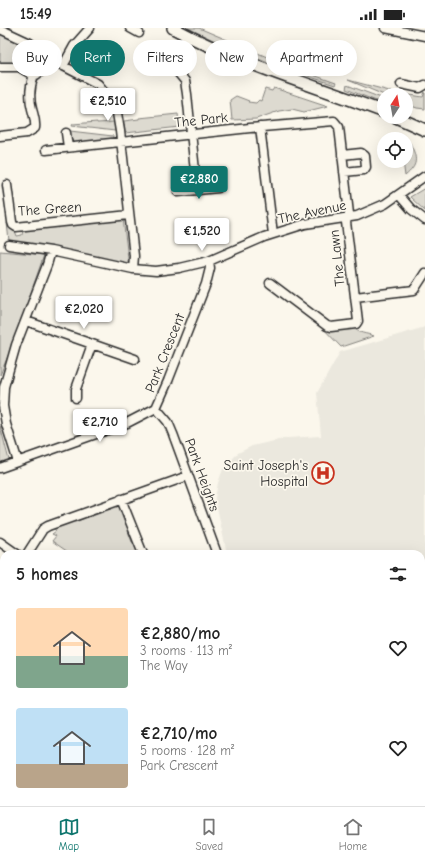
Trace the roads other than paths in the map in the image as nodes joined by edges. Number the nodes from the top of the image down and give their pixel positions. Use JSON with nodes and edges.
{"nodes":[{"id":1,"x":90,"y":28,"type":"edge"},
{"id":2,"x":130,"y":28,"type":"edge"},
{"id":3,"x":173,"y":28,"type":"edge"},
{"id":4,"x":385,"y":28,"type":"edge"},
{"id":5,"x":0,"y":30,"type":"edge"},
{"id":6,"x":139,"y":33,"type":"dead end"},
{"id":7,"x":425,"y":36,"type":"edge"},
{"id":8,"x":23,"y":40,"type":"edge"},
{"id":9,"x":63,"y":66,"type":"joint"},
{"id":10,"x":0,"y":67,"type":"edge"},
{"id":11,"x":12,"y":67,"type":"edge"},
{"id":12,"x":34,"y":76,"type":"edge"},
{"id":13,"x":181,"y":76,"type":"edge"},
{"id":14,"x":401,"y":84,"type":"dead end"},
{"id":15,"x":425,"y":85,"type":"edge"},
{"id":16,"x":377,"y":109,"type":"edge"},
{"id":17,"x":337,"y":123,"type":"joint"},
{"id":18,"x":412,"y":124,"type":"edge"},
{"id":19,"x":260,"y":127,"type":"junction"},
{"id":20,"x":425,"y":130,"type":"edge"},
{"id":21,"x":66,"y":133,"type":"dead end"},
{"id":22,"x":191,"y":135,"type":"junction"},
{"id":23,"x":0,"y":136,"type":"edge"},
{"id":24,"x":121,"y":142,"type":"junction"},
{"id":25,"x":68,"y":147,"type":"junction"},
{"id":26,"x":46,"y":150,"type":"dead end"},
{"id":27,"x":342,"y":154,"type":"junction"},
{"id":28,"x":344,"y":172,"type":"junction"},
{"id":29,"x":425,"y":176,"type":"edge"},
{"id":30,"x":7,"y":185,"type":"dead end"},
{"id":31,"x":218,"y":188,"type":"dead end"},
{"id":32,"x":197,"y":190,"type":"junction"},
{"id":33,"x":178,"y":192,"type":"dead end"},
{"id":34,"x":399,"y":195,"type":"junction"},
{"id":35,"x":129,"y":215,"type":"junction"},
{"id":36,"x":348,"y":217,"type":"junction"},
{"id":37,"x":425,"y":220,"type":"edge"},
{"id":38,"x":273,"y":234,"type":"junction"},
{"id":39,"x":10,"y":245,"type":"dead end"},
{"id":40,"x":51,"y":251,"type":"junction"},
{"id":41,"x":209,"y":261,"type":"junction"},
{"id":42,"x":134,"y":269,"type":"junction"},
{"id":43,"x":425,"y":273,"type":"edge"},
{"id":44,"x":270,"y":283,"type":"dead end"},
{"id":45,"x":295,"y":291,"type":"dead end"},
{"id":46,"x":355,"y":297,"type":"junction"},
{"id":47,"x":290,"y":298,"type":"junction"},
{"id":48,"x":26,"y":321,"type":"junction"},
{"id":49,"x":92,"y":344,"type":"junction"},
{"id":50,"x":135,"y":359,"type":"dead end"},
{"id":51,"x":76,"y":398,"type":"dead end"},
{"id":52,"x":156,"y":408,"type":"junction"},
{"id":53,"x":18,"y":462,"type":"junction"},
{"id":54,"x":0,"y":468,"type":"edge"},
{"id":55,"x":188,"y":476,"type":"junction"},
{"id":56,"x":121,"y":499,"type":"junction"},
{"id":57,"x":0,"y":542,"type":"edge"},
{"id":58,"x":11,"y":550,"type":"edge"},
{"id":59,"x":30,"y":550,"type":"edge"},
{"id":60,"x":141,"y":550,"type":"edge"},
{"id":61,"x":216,"y":550,"type":"edge"}],
"edges":[{"from":1,"to":9,"type":"street"},
{"from":2,"to":6,"type":"street"},
{"from":3,"to":16,"type":"street"},
{"from":4,"to":7,"type":"street"},
{"from":5,"to":8,"type":"street"},
{"from":9,"to":24,"type":"street"},
{"from":10,"to":11,"type":"street"},
{"from":12,"to":23,"type":"street"},
{"from":13,"to":22,"type":"street"},
{"from":14,"to":15,"type":"street"},
{"from":17,"to":19,"type":"street","name":"The Park"},
{"from":17,"to":27,"type":"street","name":"The Lawn"},
{"from":18,"to":20,"type":"street"},
{"from":19,"to":22,"type":"street","name":"The Park"},
{"from":19,"to":38,"type":"street"},
{"from":21,"to":25,"type":"street"},
{"from":22,"to":24,"type":"street","name":"The Park"},
{"from":22,"to":32,"type":"street"},
{"from":24,"to":25,"type":"street","name":"The Park"},
{"from":24,"to":35,"type":"street"},
{"from":25,"to":26,"type":"street","name":"The Park"},
{"from":27,"to":28,"type":"street","name":"The Lawn"},
{"from":27,"to":28,"type":"street"},
{"from":28,"to":36,"type":"street","name":"The Lawn"},
{"from":29,"to":34,"type":"street","name":"The Avenue"},
{"from":30,"to":35,"type":"street","name":"The Green"},
{"from":31,"to":32,"type":"street"},
{"from":32,"to":33,"type":"street"},
{"from":34,"to":36,"type":"street","name":"The Avenue"},
{"from":34,"to":37,"type":"street"},
{"from":35,"to":42,"type":"street"},
{"from":36,"to":38,"type":"street","name":"The Avenue"},
{"from":36,"to":46,"type":"street","name":"The Lawn"},
{"from":38,"to":41,"type":"street","name":"The Avenue"},
{"from":39,"to":40,"type":"street","name":"The Avenue"},
{"from":40,"to":42,"type":"street","name":"The Avenue"},
{"from":40,"to":48,"type":"street"},
{"from":41,"to":42,"type":"street","name":"The Avenue"},
{"from":41,"to":52,"type":"street","name":"Park Crescent"},
{"from":43,"to":46,"type":"street","name":"The Lawn"},
{"from":44,"to":47,"type":"street","name":"The Lawn"},
{"from":45,"to":47,"type":"street"},
{"from":46,"to":47,"type":"street","name":"The Lawn"},
{"from":48,"to":49,"type":"street"},
{"from":48,"to":53,"type":"street"},
{"from":49,"to":50,"type":"street"},
{"from":49,"to":51,"type":"street"},
{"from":52,"to":53,"type":"street","name":"Park Crescent"},
{"from":52,"to":55,"type":"street","name":"Park Heights"},
{"from":53,"to":54,"type":"street","name":"Park Crescent"},
{"from":55,"to":56,"type":"street"},
{"from":55,"to":61,"type":"street","name":"Park Heights"},
{"from":56,"to":59,"type":"street"},
{"from":56,"to":60,"type":"street"},
{"from":57,"to":58,"type":"street"}]}
